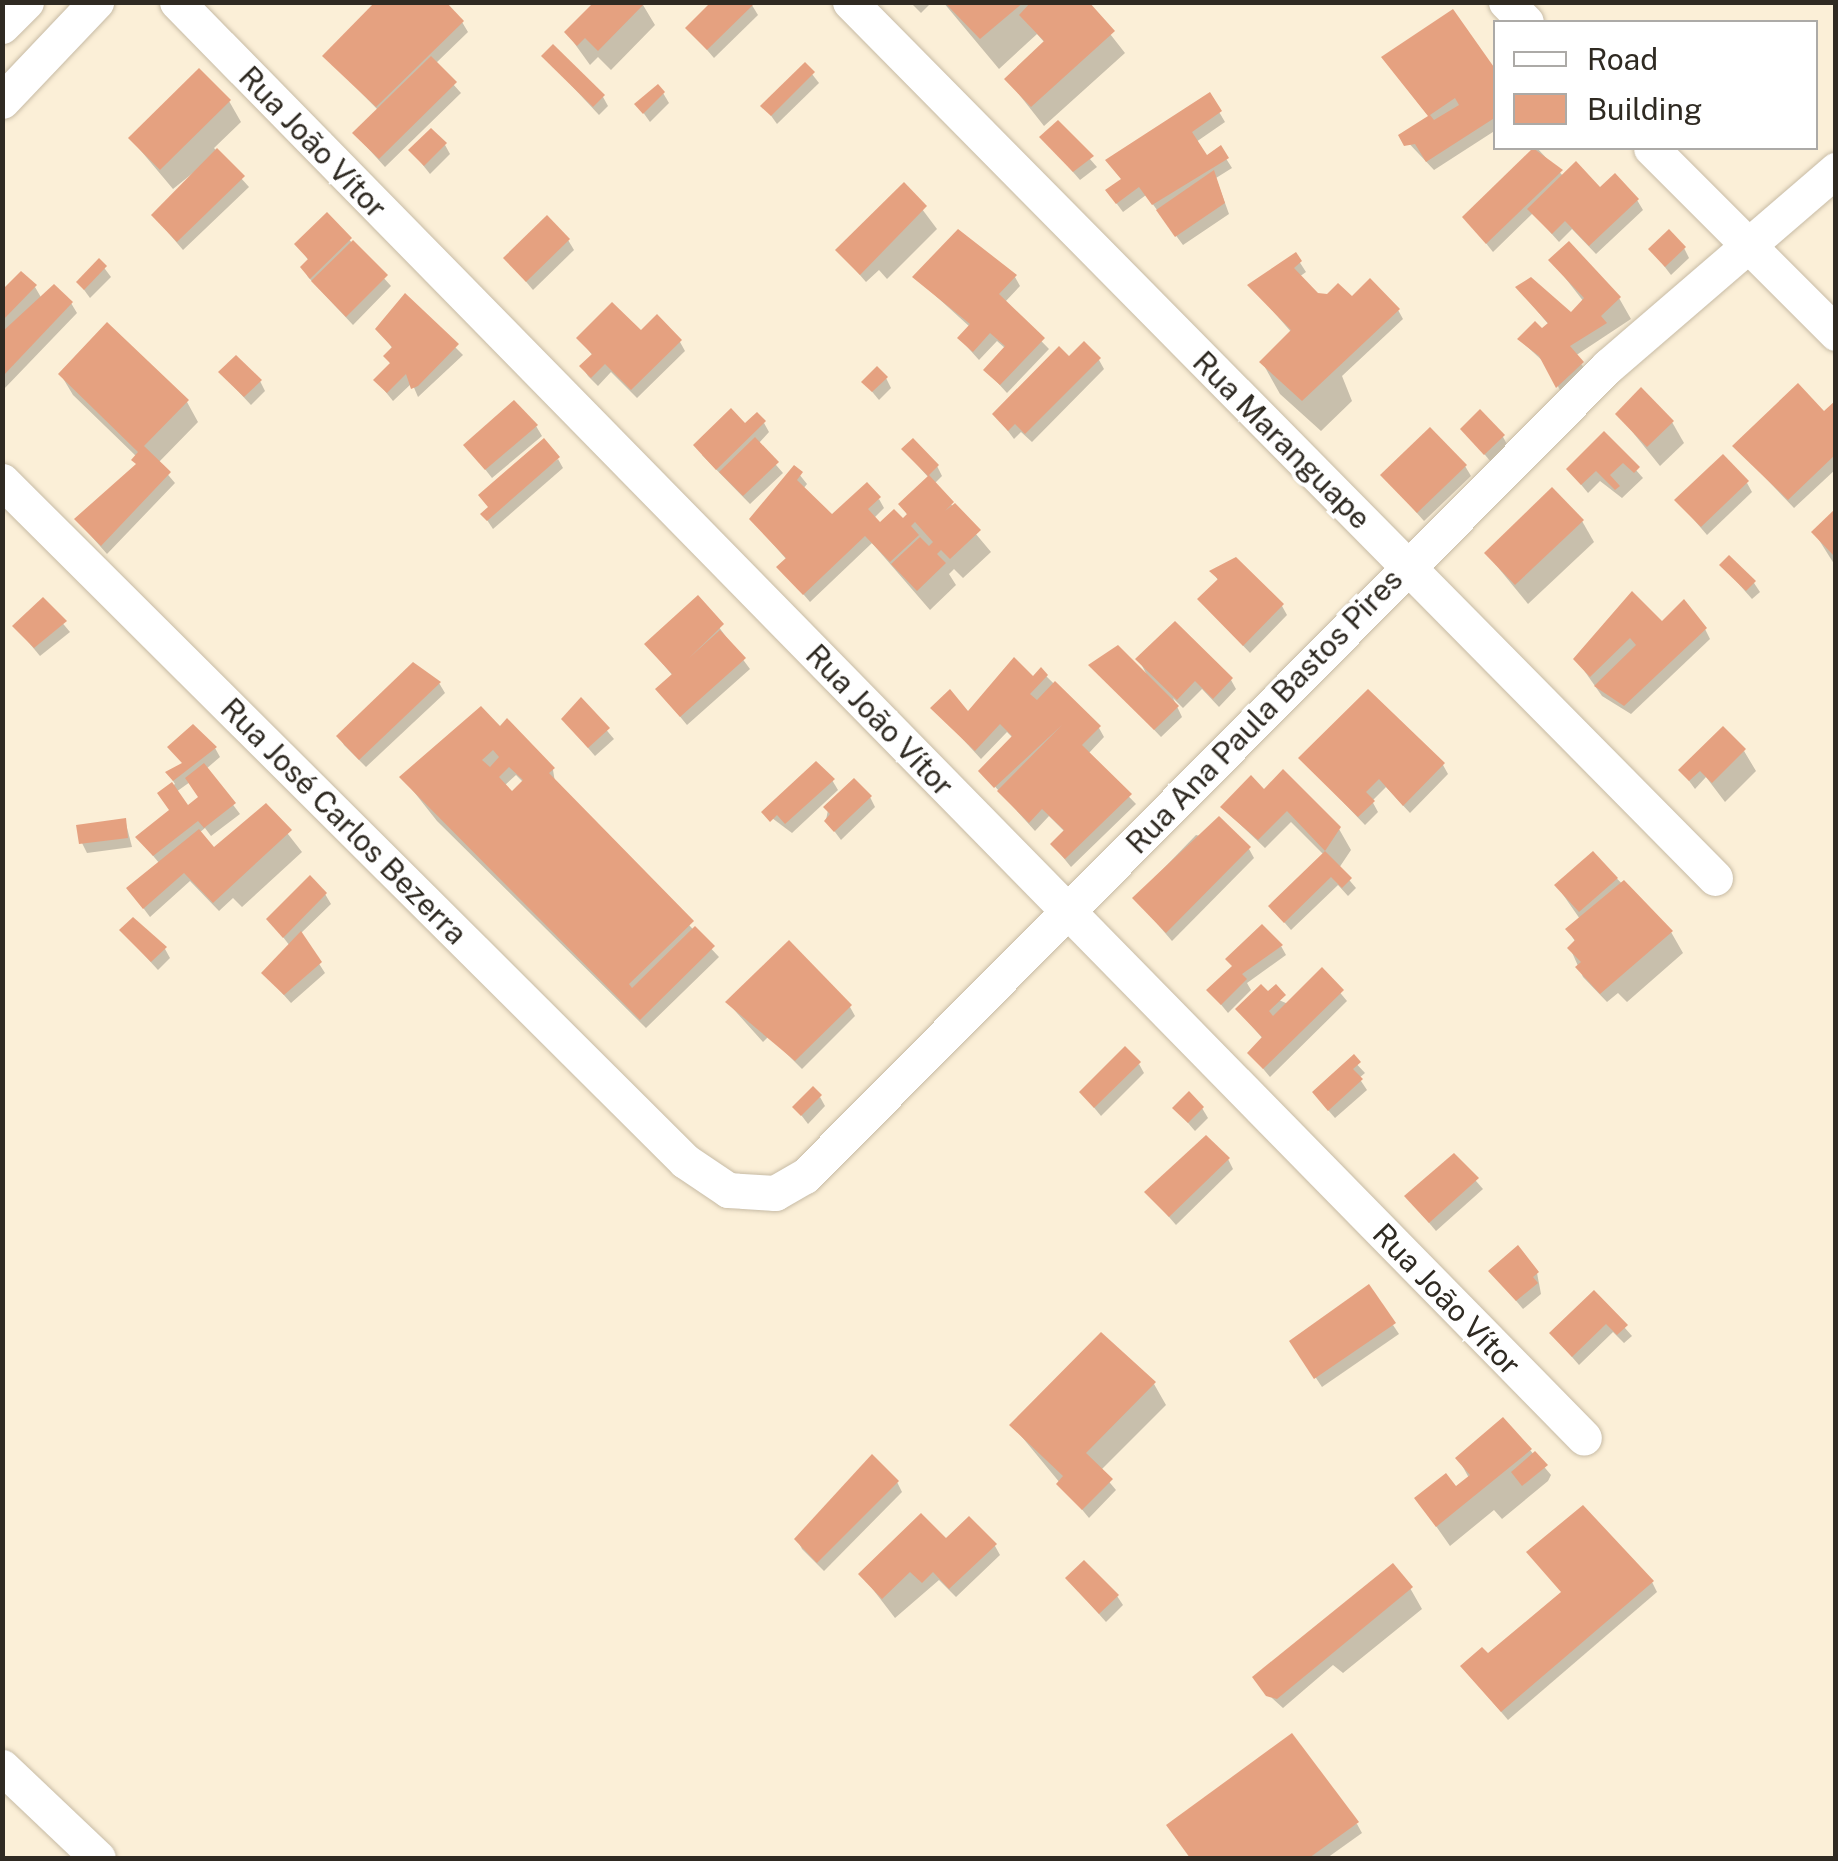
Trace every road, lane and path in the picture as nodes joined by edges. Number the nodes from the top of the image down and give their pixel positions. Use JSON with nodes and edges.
{"nodes":[{"id":1,"x":26,"y":2,"type":"edge"},
{"id":2,"x":96,"y":2,"type":"edge"},
{"id":3,"x":177,"y":2,"type":"edge"},
{"id":4,"x":850,"y":2,"type":"edge"},
{"id":5,"x":1506,"y":2,"type":"edge"},
{"id":6,"x":1524,"y":20,"type":"edge"},
{"id":7,"x":2,"y":26,"type":"edge"},
{"id":8,"x":2,"y":101,"type":"edge"},
{"id":9,"x":1653,"y":150,"type":"edge"},
{"id":10,"x":1836,"y":170,"type":"edge"},
{"id":11,"x":1750,"y":247,"type":"junction"},
{"id":12,"x":1836,"y":333,"type":"edge"},
{"id":13,"x":2,"y":480,"type":"edge"},
{"id":14,"x":1406,"y":566,"type":"junction"},
{"id":15,"x":1714,"y":878,"type":"dead end"},
{"id":16,"x":1066,"y":910,"type":"junction"},
{"id":17,"x":685,"y":1161,"type":"joint"},
{"id":18,"x":1584,"y":1438,"type":"dead end"},
{"id":19,"x":2,"y":1767,"type":"edge"},
{"id":20,"x":98,"y":1858,"type":"edge"}],
"edges":[{"from":1,"to":7,"type":"street"},
{"from":2,"to":8,"type":"street"},
{"from":3,"to":16,"type":"street","name":"Rua João Vítor"},
{"from":4,"to":14,"type":"street","name":"Rua Maranguape"},
{"from":5,"to":6,"type":"street"},
{"from":9,"to":11,"type":"street"},
{"from":10,"to":11,"type":"street","name":"Rua Ana Paula Bastos Pires"},
{"from":11,"to":12,"type":"street"},
{"from":11,"to":14,"type":"street","name":"Rua Ana Paula Bastos Pires"},
{"from":13,"to":17,"type":"street","name":"Rua José Carlos Bezerra"},
{"from":14,"to":15,"type":"street","name":"Rua Maranguape"},
{"from":14,"to":16,"type":"street","name":"Rua Ana Paula Bastos Pires"},
{"from":16,"to":17,"type":"street","name":"Rua Ana Paula Bastos Pires"},
{"from":16,"to":18,"type":"street","name":"Rua João Vítor"},
{"from":19,"to":20,"type":"street"}]}
